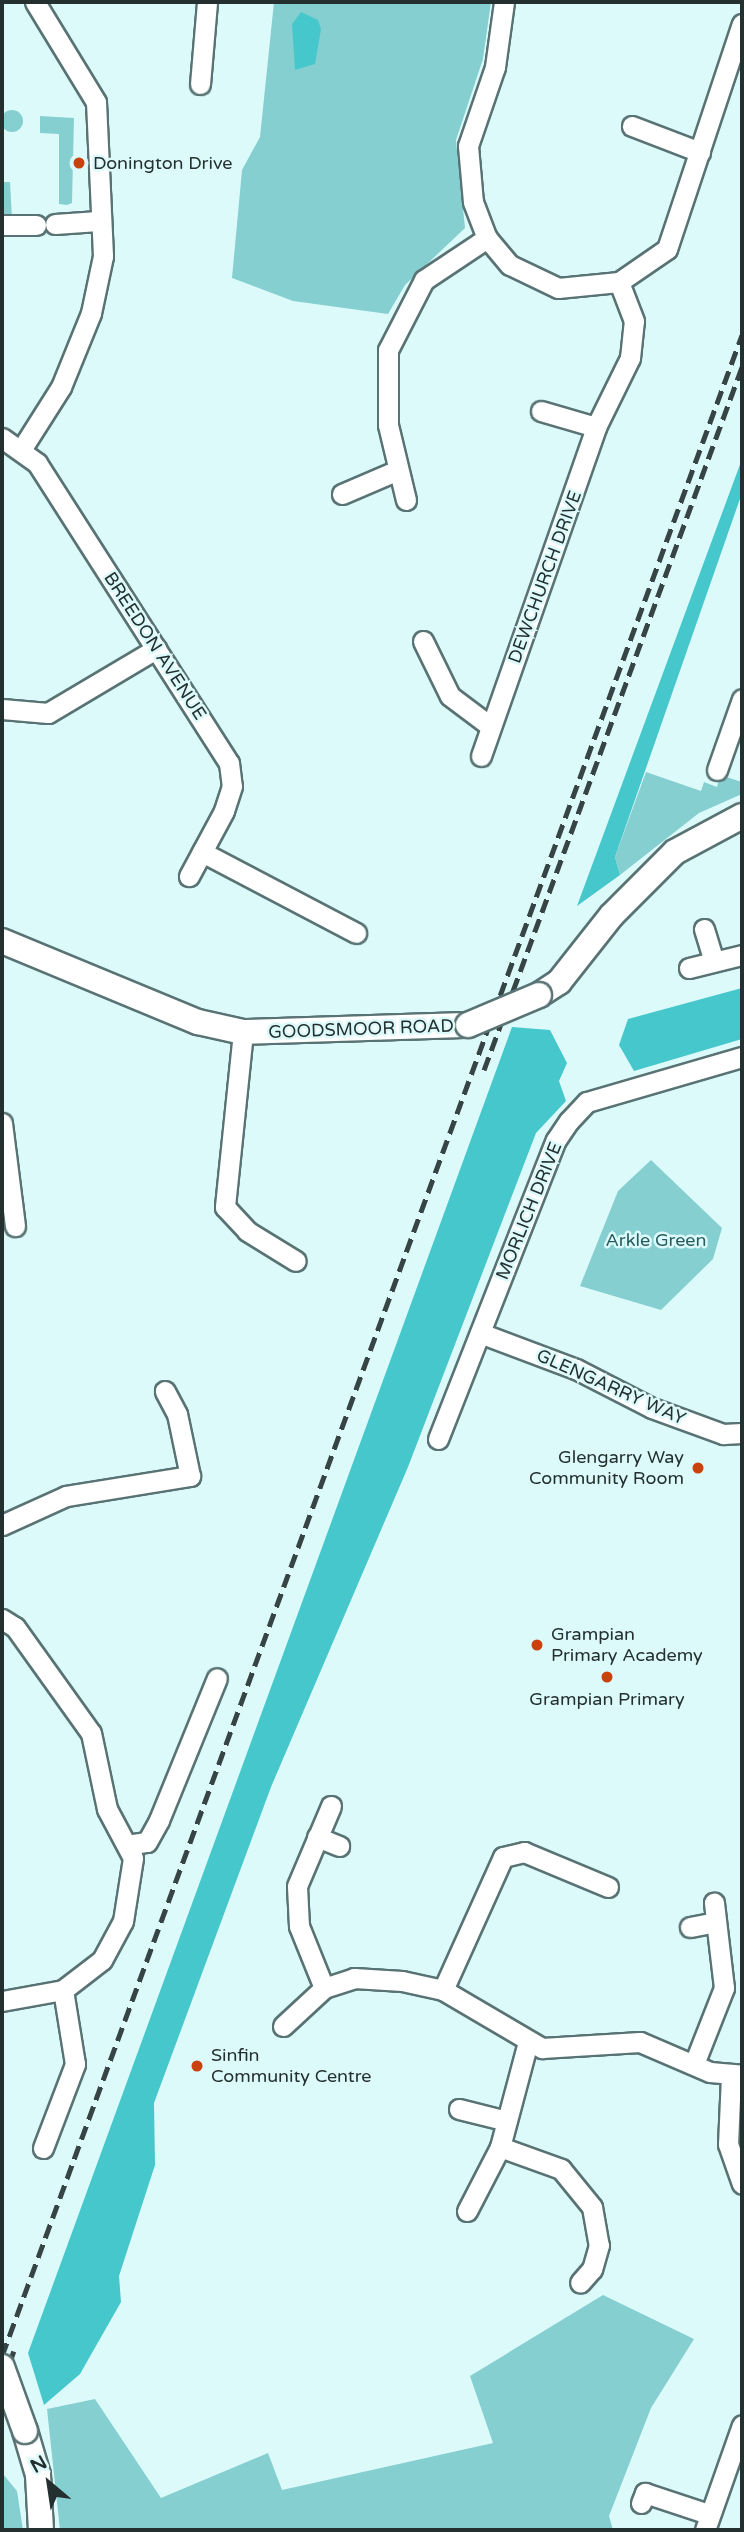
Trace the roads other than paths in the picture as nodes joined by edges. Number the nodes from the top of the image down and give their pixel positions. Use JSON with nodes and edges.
{"nodes":[{"id":1,"x":35,"y":2,"type":"edge"},
{"id":2,"x":206,"y":2,"type":"edge"},
{"id":3,"x":504,"y":2,"type":"edge"},
{"id":4,"x":742,"y":24,"type":"edge"},
{"id":5,"x":200,"y":84,"type":"dead end"},
{"id":6,"x":632,"y":126,"type":"dead end"},
{"id":7,"x":700,"y":152,"type":"junction"},
{"id":8,"x":98,"y":221,"type":"junction"},
{"id":9,"x":2,"y":225,"type":"edge"},
{"id":10,"x":487,"y":238,"type":"junction"},
{"id":11,"x":619,"y":282,"type":"junction"},
{"id":12,"x":541,"y":411,"type":"dead end"},
{"id":13,"x":596,"y":427,"type":"junction"},
{"id":14,"x":2,"y":438,"type":"edge"},
{"id":15,"x":21,"y":450,"type":"junction"},
{"id":16,"x":396,"y":471,"type":"junction"},
{"id":17,"x":342,"y":494,"type":"dead end"},
{"id":18,"x":406,"y":500,"type":"dead end"},
{"id":19,"x":424,"y":642,"type":"dead end"},
{"id":20,"x":156,"y":649,"type":"junction"},
{"id":21,"x":742,"y":699,"type":"edge"},
{"id":22,"x":2,"y":709,"type":"edge"},
{"id":23,"x":490,"y":726,"type":"junction"},
{"id":24,"x":481,"y":756,"type":"dead end"},
{"id":25,"x":717,"y":770,"type":"dead end"},
{"id":26,"x":742,"y":816,"type":"edge"},
{"id":27,"x":202,"y":852,"type":"junction"},
{"id":28,"x":189,"y":876,"type":"dead end"},
{"id":29,"x":704,"y":929,"type":"dead end"},
{"id":30,"x":356,"y":933,"type":"dead end"},
{"id":31,"x":2,"y":941,"type":"edge"},
{"id":32,"x":742,"y":955,"type":"edge"},
{"id":33,"x":714,"y":962,"type":"junction"},
{"id":34,"x":689,"y":968,"type":"dead end"},
{"id":35,"x":243,"y":1032,"type":"junction"},
{"id":36,"x":742,"y":1058,"type":"edge"},
{"id":37,"x":2,"y":1123,"type":"edge"},
{"id":38,"x":15,"y":1226,"type":"dead end"},
{"id":39,"x":296,"y":1261,"type":"dead end"},
{"id":40,"x":480,"y":1334,"type":"junction"},
{"id":41,"x":165,"y":1391,"type":"dead end"},
{"id":42,"x":742,"y":1433,"type":"edge"},
{"id":43,"x":438,"y":1439,"type":"dead end"},
{"id":44,"x":2,"y":1525,"type":"edge"},
{"id":45,"x":2,"y":1619,"type":"edge"},
{"id":46,"x":217,"y":1678,"type":"dead end"},
{"id":47,"x":331,"y":1806,"type":"dead end"},
{"id":48,"x":317,"y":1838,"type":"junction"},
{"id":49,"x":127,"y":1845,"type":"junction"},
{"id":50,"x":339,"y":1846,"type":"dead end"},
{"id":51,"x":608,"y":1887,"type":"dead end"},
{"id":52,"x":690,"y":1927,"type":"dead end"},
{"id":53,"x":324,"y":1988,"type":"junction"},
{"id":54,"x":63,"y":1990,"type":"junction"},
{"id":55,"x":443,"y":1990,"type":"junction"},
{"id":56,"x":2,"y":2001,"type":"edge"},
{"id":57,"x":283,"y":2026,"type":"dead end"},
{"id":58,"x":528,"y":2042,"type":"junction"},
{"id":59,"x":694,"y":2064,"type":"junction"},
{"id":60,"x":737,"y":2075,"type":"edge"},
{"id":61,"x":459,"y":2109,"type":"dead end"},
{"id":62,"x":507,"y":2121,"type":"junction"},
{"id":63,"x":500,"y":2147,"type":"junction"},
{"id":64,"x":43,"y":2148,"type":"dead end"},
{"id":65,"x":742,"y":2184,"type":"edge"},
{"id":66,"x":467,"y":2211,"type":"dead end"},
{"id":67,"x":580,"y":2283,"type":"dead end"},
{"id":68,"x":2,"y":2367,"type":"edge"},
{"id":69,"x":742,"y":2425,"type":"edge"},
{"id":70,"x":641,"y":2503,"type":"dead end"},
{"id":71,"x":707,"y":2522,"type":"edge"},
{"id":72,"x":41,"y":2530,"type":"edge"}],
"edges":[{"from":1,"to":8,"type":"street"},
{"from":2,"to":5,"type":"street"},
{"from":3,"to":10,"type":"street"},
{"from":4,"to":7,"type":"street"},
{"from":6,"to":7,"type":"street"},
{"from":7,"to":11,"type":"street"},
{"from":8,"to":9,"type":"street"},
{"from":8,"to":15,"type":"street"},
{"from":10,"to":11,"type":"street"},
{"from":10,"to":16,"type":"street"},
{"from":11,"to":13,"type":"street","name":"DEWCHURCH DRIVE"},
{"from":12,"to":13,"type":"street"},
{"from":13,"to":23,"type":"street","name":"DEWCHURCH DRIVE"},
{"from":14,"to":15,"type":"street","name":"BREEDON AVENUE"},
{"from":15,"to":20,"type":"street","name":"BREEDON AVENUE"},
{"from":16,"to":17,"type":"street"},
{"from":16,"to":18,"type":"street"},
{"from":19,"to":23,"type":"street"},
{"from":20,"to":22,"type":"street"},
{"from":20,"to":27,"type":"street","name":"BREEDON AVENUE"},
{"from":21,"to":25,"type":"street"},
{"from":23,"to":24,"type":"street","name":"DEWCHURCH DRIVE"},
{"from":26,"to":35,"type":"street","name":"GOODSMOOR ROAD","bridge":true},
{"from":27,"to":28,"type":"street","name":"BREEDON AVENUE"},
{"from":27,"to":30,"type":"street"},
{"from":29,"to":33,"type":"street"},
{"from":31,"to":35,"type":"street","name":"GOODSMOOR ROAD"},
{"from":32,"to":33,"type":"street"},
{"from":33,"to":34,"type":"street"},
{"from":35,"to":39,"type":"street"},
{"from":36,"to":40,"type":"street","name":"MORLICH DRIVE"},
{"from":37,"to":38,"type":"street"},
{"from":40,"to":42,"type":"street","name":"GLENGARRY WAY"},
{"from":40,"to":43,"type":"street","name":"MORLICH DRIVE"},
{"from":41,"to":44,"type":"street"},
{"from":45,"to":49,"type":"street"},
{"from":46,"to":49,"type":"street"},
{"from":47,"to":48,"type":"street"},
{"from":48,"to":50,"type":"street"},
{"from":48,"to":53,"type":"street"},
{"from":49,"to":54,"type":"street"},
{"from":51,"to":55,"type":"street"},
{"from":52,"to":59,"type":"street"},
{"from":53,"to":55,"type":"street"},
{"from":53,"to":57,"type":"street"},
{"from":54,"to":56,"type":"street"},
{"from":54,"to":64,"type":"street"},
{"from":55,"to":58,"type":"street"},
{"from":58,"to":59,"type":"street"},
{"from":58,"to":62,"type":"street"},
{"from":59,"to":60,"type":"street"},
{"from":60,"to":65,"type":"street"},
{"from":61,"to":62,"type":"street"},
{"from":62,"to":63,"type":"street"},
{"from":63,"to":66,"type":"street"},
{"from":63,"to":67,"type":"street"},
{"from":68,"to":72,"type":"street","bridge":true},
{"from":69,"to":71,"type":"street"},
{"from":70,"to":71,"type":"street"}]}
